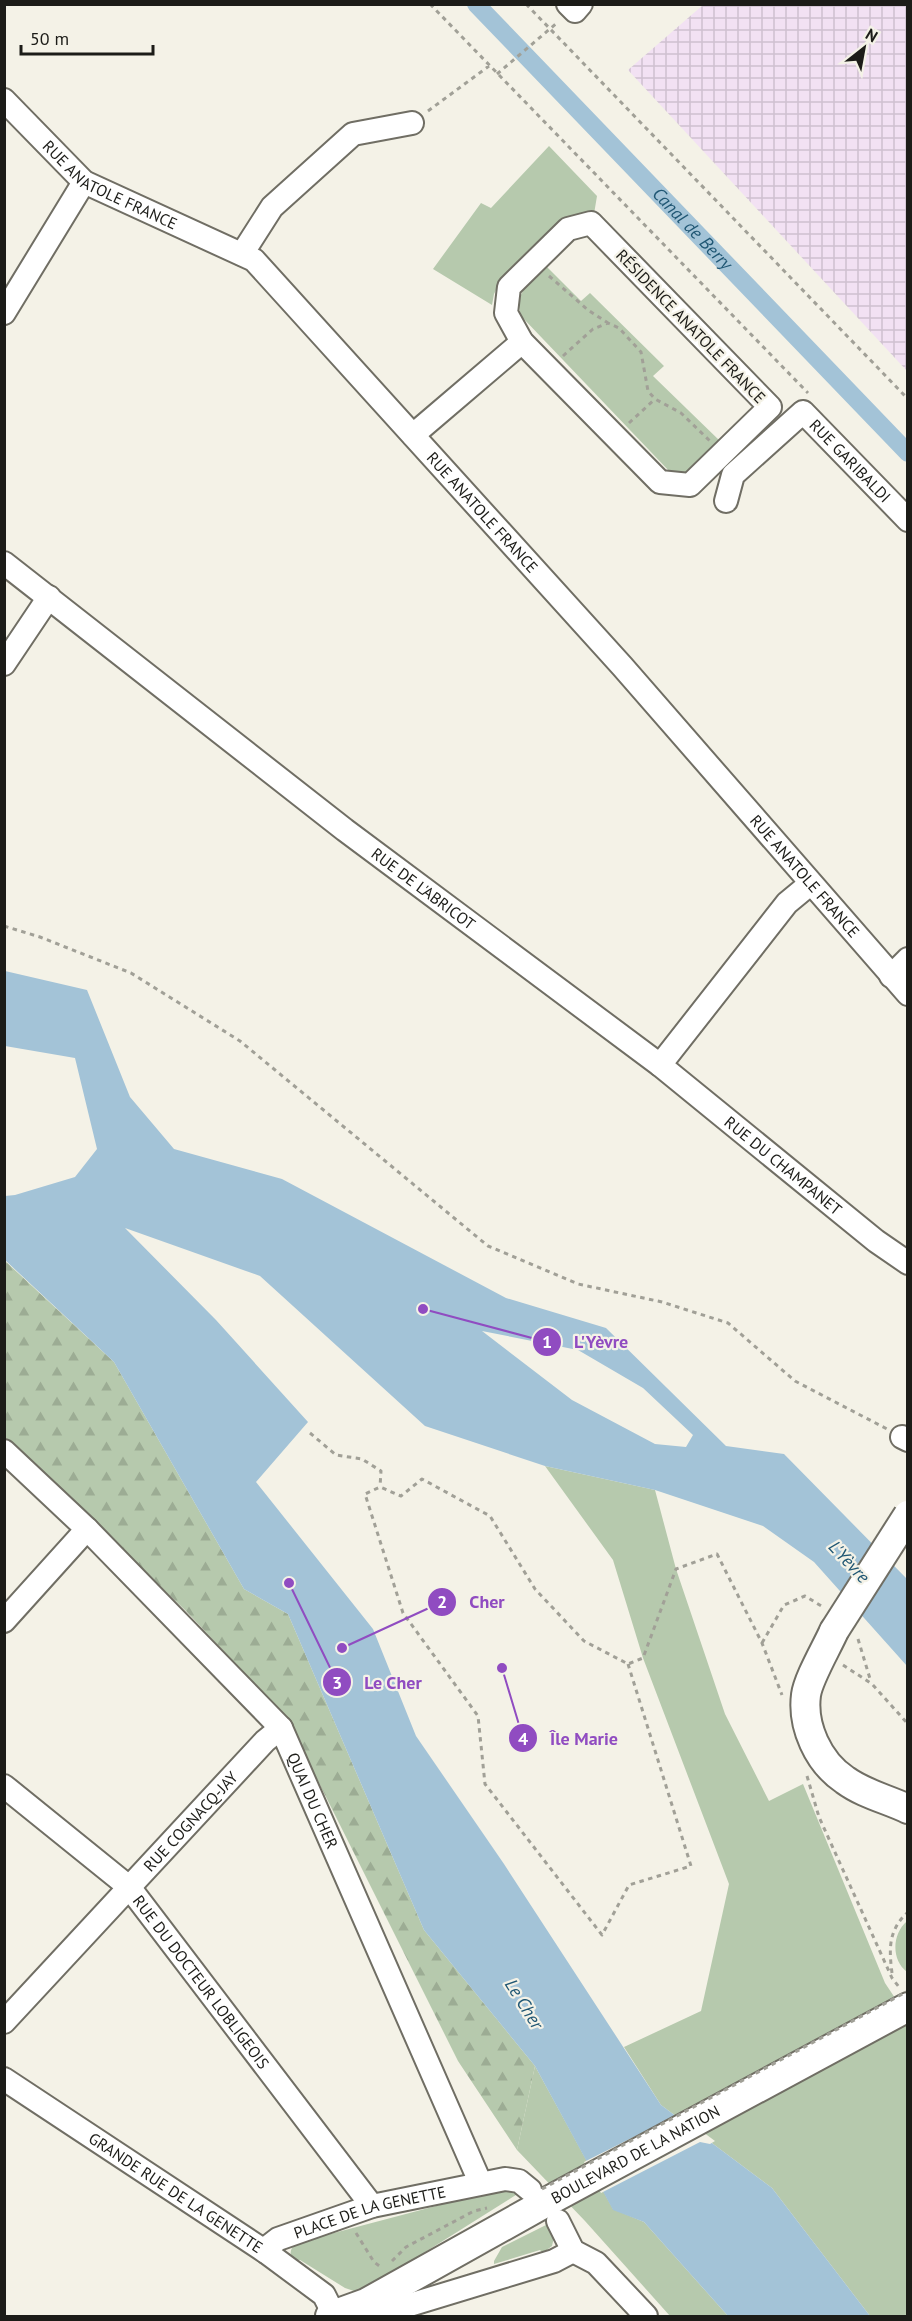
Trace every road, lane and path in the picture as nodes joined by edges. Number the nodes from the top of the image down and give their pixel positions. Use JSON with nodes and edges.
{"nodes":[{"id":1,"x":430,"y":4,"type":"edge"},
{"id":2,"x":526,"y":4,"type":"edge"},
{"id":3,"x":549,"y":28,"type":"junction"},
{"id":4,"x":489,"y":66,"type":"junction"},
{"id":5,"x":497,"y":74,"type":"junction"},
{"id":6,"x":4,"y":100,"type":"edge"},
{"id":7,"x":412,"y":123,"type":"joint"},
{"id":8,"x":84,"y":182,"type":"junction"},
{"id":9,"x":242,"y":254,"type":"junction"},
{"id":10,"x":536,"y":260,"type":"junction"},
{"id":11,"x":4,"y":313,"type":"edge"},
{"id":12,"x":608,"y":323,"type":"junction"},
{"id":13,"x":522,"y":342,"type":"junction"},
{"id":14,"x":548,"y":369,"type":"junction"},
{"id":15,"x":655,"y":399,"type":"junction"},
{"id":16,"x":813,"y":399,"type":"dead end"},
{"id":17,"x":908,"y":399,"type":"edge"},
{"id":18,"x":413,"y":435,"type":"junction"},
{"id":19,"x":614,"y":436,"type":"junction"},
{"id":20,"x":723,"y":454,"type":"junction"},
{"id":21,"x":726,"y":501,"type":"dead end"},
{"id":22,"x":908,"y":520,"type":"edge"},
{"id":23,"x":4,"y":563,"type":"edge"},
{"id":24,"x":49,"y":597,"type":"junction"},
{"id":25,"x":4,"y":664,"type":"edge"},
{"id":26,"x":810,"y":884,"type":"junction"},
{"id":27,"x":4,"y":926,"type":"edge"},
{"id":28,"x":908,"y":959,"type":"edge"},
{"id":29,"x":891,"y":976,"type":"junction"},
{"id":30,"x":908,"y":994,"type":"edge"},
{"id":31,"x":660,"y":1065,"type":"junction"},
{"id":32,"x":908,"y":1263,"type":"edge"},
{"id":33,"x":310,"y":1433,"type":"dead end"},
{"id":34,"x":905,"y":1439,"type":"edge"},
{"id":35,"x":4,"y":1451,"type":"edge"},
{"id":36,"x":380,"y":1487,"type":"junction"},
{"id":37,"x":908,"y":1515,"type":"edge"},
{"id":38,"x":87,"y":1529,"type":"junction"},
{"id":39,"x":4,"y":1621,"type":"edge"},
{"id":40,"x":837,"y":1633,"type":"junction"},
{"id":41,"x":762,"y":1643,"type":"junction"},
{"id":42,"x":628,"y":1664,"type":"junction"},
{"id":43,"x":872,"y":1684,"type":"junction"},
{"id":44,"x":783,"y":1699,"type":"dead end"},
{"id":45,"x":908,"y":1724,"type":"edge"},
{"id":46,"x":281,"y":1728,"type":"junction"},
{"id":47,"x":806,"y":1774,"type":"dead end"},
{"id":48,"x":4,"y":1786,"type":"edge"},
{"id":49,"x":895,"y":1805,"type":"edge"},
{"id":50,"x":908,"y":1819,"type":"edge"},
{"id":51,"x":129,"y":1887,"type":"junction"},
{"id":52,"x":908,"y":1912,"type":"edge"},
{"id":53,"x":892,"y":1978,"type":"junction"},
{"id":54,"x":908,"y":1991,"type":"edge"},
{"id":55,"x":904,"y":1998,"type":"edge"},
{"id":56,"x":4,"y":2022,"type":"edge"},
{"id":57,"x":4,"y":2079,"type":"edge"},
{"id":58,"x":480,"y":2182,"type":"junction"},
{"id":59,"x":546,"y":2200,"type":"junction"},
{"id":60,"x":372,"y":2206,"type":"junction"},
{"id":61,"x":491,"y":2207,"type":"dead end"},
{"id":62,"x":348,"y":2214,"type":"junction"},
{"id":63,"x":573,"y":2251,"type":"junction"},
{"id":64,"x":266,"y":2252,"type":"junction"},
{"id":65,"x":390,"y":2262,"type":"dead end"},
{"id":66,"x":389,"y":2272,"type":"dead end"},
{"id":67,"x":350,"y":2312,"type":"edge"},
{"id":68,"x":646,"y":2316,"type":"edge"}],
"edges":[{"from":1,"to":4,"type":"path"},
{"from":2,"to":3,"type":"path"},
{"from":3,"to":5,"type":"path"},
{"from":3,"to":17,"type":"path"},
{"from":4,"to":5,"type":"path"},
{"from":4,"to":7,"type":"path"},
{"from":5,"to":16,"type":"path"},
{"from":6,"to":8,"type":"street","name":"RUE ANATOLE FRANCE"},
{"from":7,"to":9,"type":"street"},
{"from":8,"to":9,"type":"street","name":"RUE ANATOLE FRANCE"},
{"from":8,"to":11,"type":"street"},
{"from":9,"to":18,"type":"street","name":"RUE ANATOLE FRANCE"},
{"from":10,"to":12,"type":"path"},
{"from":10,"to":13,"type":"street","name":"RÉSIDENCE ANATOLE FRANCE"},
{"from":10,"to":20,"type":"street","name":"RÉSIDENCE ANATOLE FRANCE"},
{"from":12,"to":14,"type":"path"},
{"from":12,"to":15,"type":"path"},
{"from":13,"to":14,"type":"street","name":"RÉSIDENCE ANATOLE FRANCE"},
{"from":13,"to":18,"type":"street"},
{"from":14,"to":19,"type":"street","name":"RÉSIDENCE ANATOLE FRANCE"},
{"from":15,"to":19,"type":"path"},
{"from":15,"to":20,"type":"path"},
{"from":18,"to":26,"type":"street","name":"RUE ANATOLE FRANCE"},
{"from":19,"to":20,"type":"street","name":"RÉSIDENCE ANATOLE FRANCE"},
{"from":21,"to":22,"type":"street","name":"RUE GARIBALDI"},
{"from":23,"to":24,"type":"street","name":"RUE DE L'ABRICOT"},
{"from":24,"to":25,"type":"street"},
{"from":24,"to":31,"type":"street","name":"RUE DE L'ABRICOT"},
{"from":26,"to":29,"type":"street","name":"RUE ANATOLE FRANCE"},
{"from":26,"to":31,"type":"street"},
{"from":27,"to":34,"type":"path"},
{"from":28,"to":29,"type":"street"},
{"from":29,"to":30,"type":"street","name":"RUE ANATOLE FRANCE"},
{"from":31,"to":32,"type":"street","name":"RUE DU CHAMPANET"},
{"from":33,"to":36,"type":"path"},
{"from":35,"to":38,"type":"street","name":"QUAI DU CHER"},
{"from":36,"to":42,"type":"path"},
{"from":36,"to":42,"type":"path"},
{"from":37,"to":40,"type":"main road","bridge":true},
{"from":38,"to":39,"type":"street"},
{"from":38,"to":46,"type":"street","name":"QUAI DU CHER"},
{"from":40,"to":41,"type":"path"},
{"from":40,"to":43,"type":"path"},
{"from":40,"to":43,"type":"path"},
{"from":40,"to":49,"type":"main road"},
{"from":41,"to":42,"type":"path"},
{"from":41,"to":44,"type":"path"},
{"from":43,"to":45,"type":"path"},
{"from":46,"to":51,"type":"street","name":"RUE COGNACQ-JAY"},
{"from":46,"to":58,"type":"street","name":"QUAI DU CHER"},
{"from":47,"to":53,"type":"path"},
{"from":48,"to":51,"type":"street","name":"RUE DU DOCTEUR LOBLIGEOIS"},
{"from":49,"to":50,"type":"main road"},
{"from":51,"to":56,"type":"street","name":"RUE COGNACQ-JAY"},
{"from":51,"to":60,"type":"street","name":"RUE DU DOCTEUR LOBLIGEOIS"},
{"from":52,"to":53,"type":"path"},
{"from":53,"to":55,"type":"path"},
{"from":54,"to":59,"type":"path","bridge":true},
{"from":55,"to":59,"type":"main road","name":"BOULEVARD DE LA NATION"},
{"from":57,"to":64,"type":"street","name":"GRANDE RUE DE LA GENETTE"},
{"from":58,"to":59,"type":"street"},
{"from":58,"to":60,"type":"street","name":"PLACE DE LA GENETTE"},
{"from":59,"to":63,"type":"street"},
{"from":59,"to":67,"type":"main road","name":"BOULEVARD DE LA NATION"},
{"from":60,"to":62,"type":"street","name":"PLACE DE LA GENETTE"},
{"from":61,"to":65,"type":"path"},
{"from":62,"to":64,"type":"street","name":"PLACE DE LA GENETTE"},
{"from":62,"to":66,"type":"path"},
{"from":63,"to":67,"type":"street"},
{"from":63,"to":68,"type":"street"},
{"from":64,"to":67,"type":"street","name":"GRANDE RUE DE LA GENETTE"}]}
